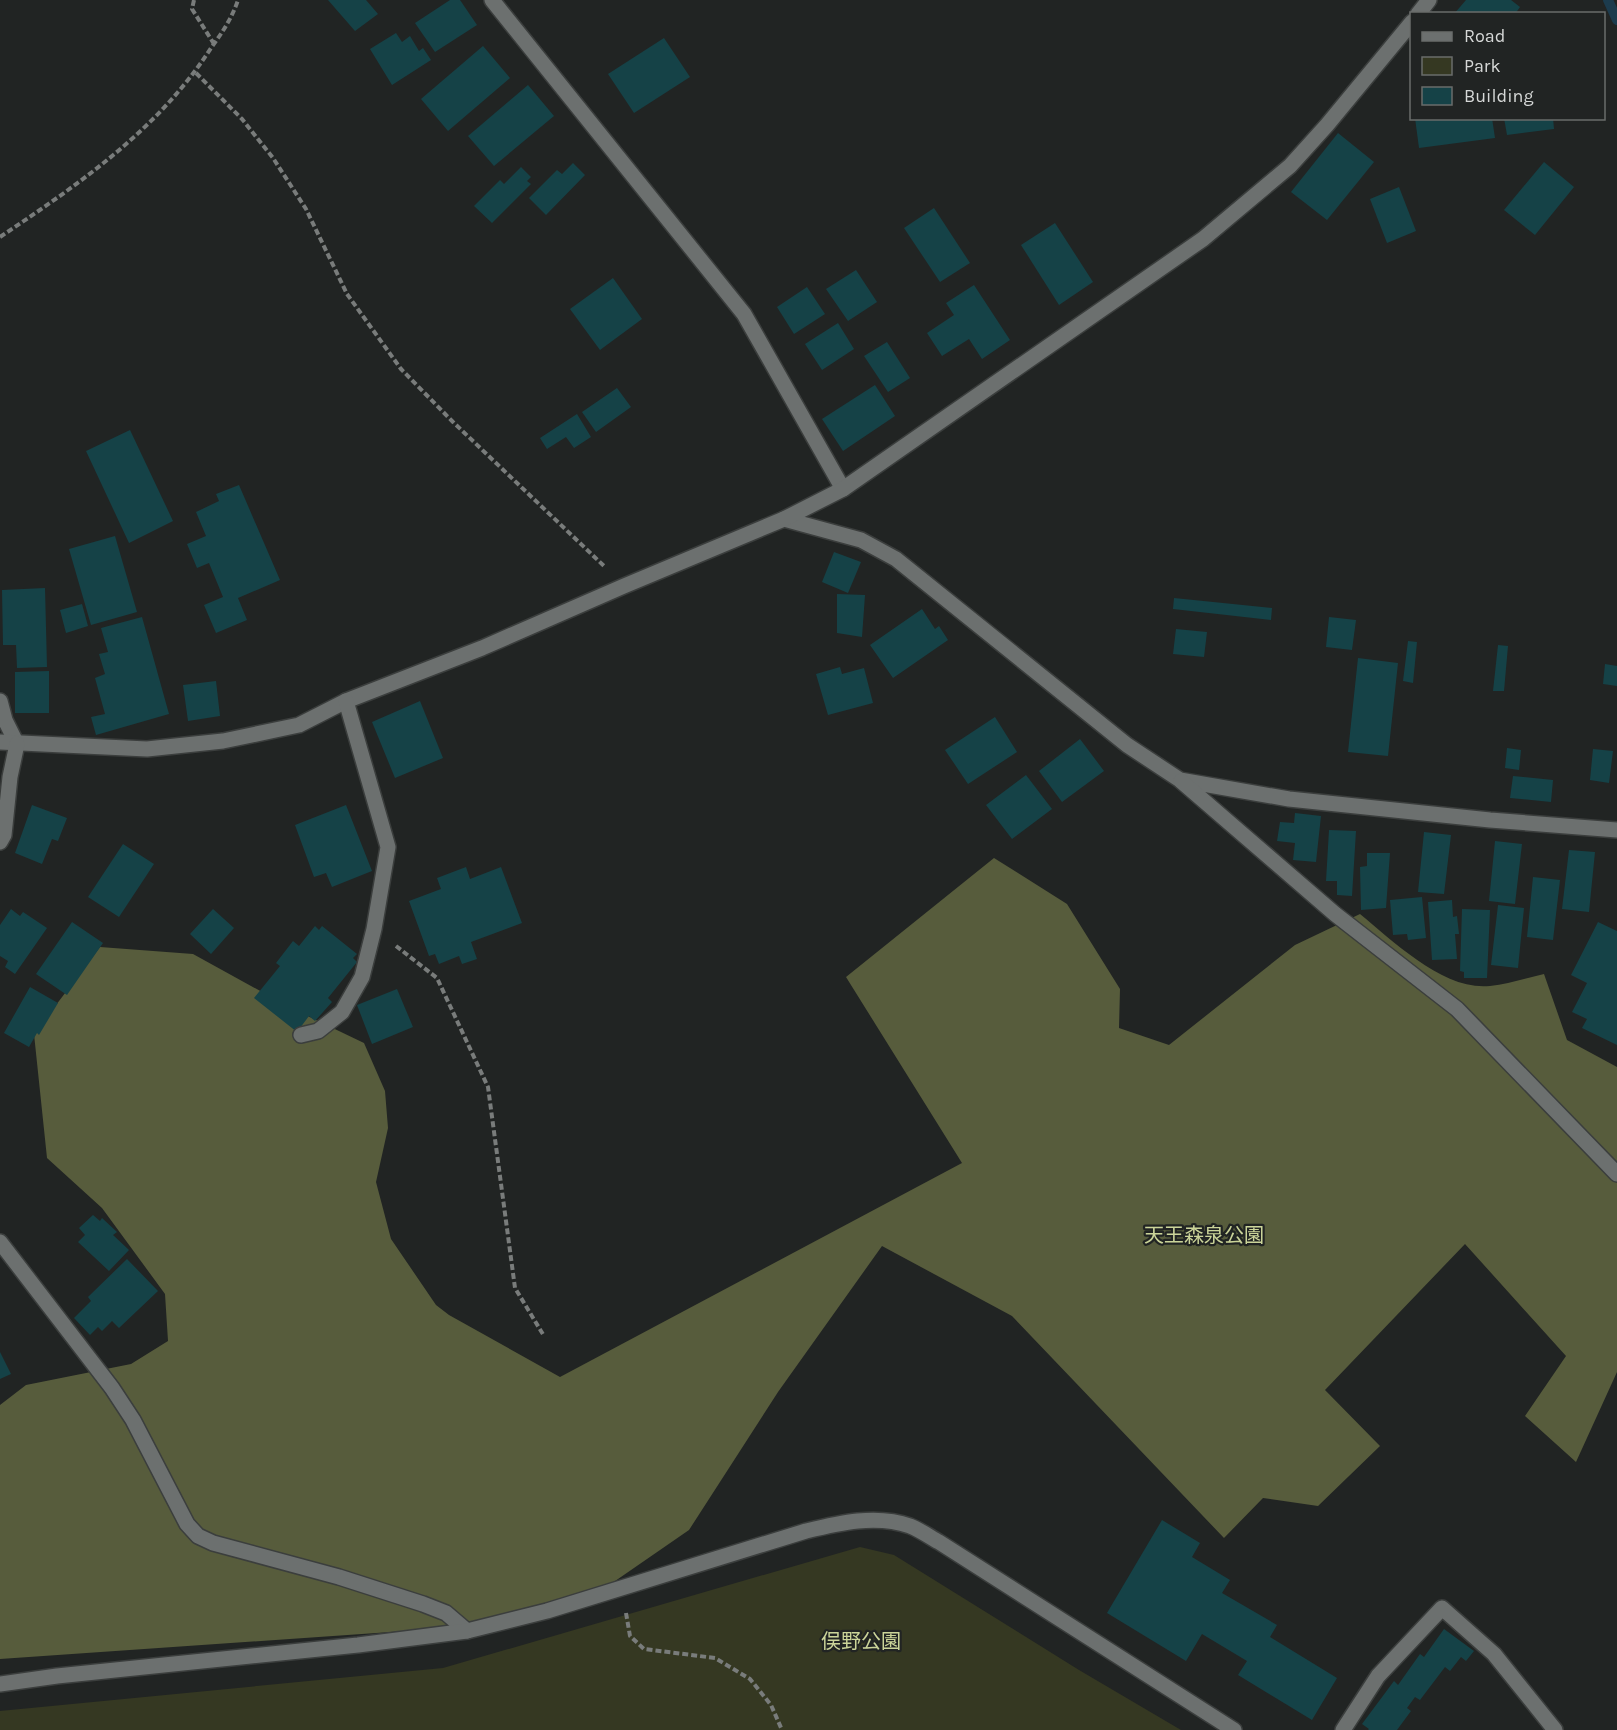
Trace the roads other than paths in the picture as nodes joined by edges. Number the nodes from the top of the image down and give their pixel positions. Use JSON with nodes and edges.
{"nodes":[{"id":1,"x":492,"y":0,"type":"edge"},
{"id":2,"x":1429,"y":0,"type":"edge"},
{"id":3,"x":1420,"y":12,"type":"edge"},
{"id":4,"x":1410,"y":24,"type":"edge"},
{"id":5,"x":843,"y":489,"type":"junction"},
{"id":6,"x":784,"y":519,"type":"junction"},
{"id":7,"x":0,"y":701,"type":"edge"},
{"id":8,"x":346,"y":701,"type":"junction"},
{"id":9,"x":0,"y":742,"type":"edge"},
{"id":10,"x":18,"y":744,"type":"junction"},
{"id":11,"x":1180,"y":780,"type":"junction"},
{"id":12,"x":1617,"y":830,"type":"edge"},
{"id":13,"x":0,"y":842,"type":"edge"},
{"id":14,"x":301,"y":1035,"type":"dead end"},
{"id":15,"x":1617,"y":1174,"type":"edge"},
{"id":16,"x":0,"y":1242,"type":"edge"},
{"id":17,"x":467,"y":1631,"type":"junction"},
{"id":18,"x":0,"y":1684,"type":"edge"},
{"id":19,"x":1234,"y":1730,"type":"edge"},
{"id":20,"x":1343,"y":1730,"type":"edge"},
{"id":21,"x":1555,"y":1730,"type":"edge"}],
"edges":[{"from":1,"to":5,"type":"street"},
{"from":2,"to":3,"type":"street"},
{"from":4,"to":5,"type":"street"},
{"from":5,"to":6,"type":"street"},
{"from":6,"to":8,"type":"street"},
{"from":6,"to":11,"type":"street"},
{"from":7,"to":10,"type":"street"},
{"from":8,"to":10,"type":"street"},
{"from":8,"to":14,"type":"street"},
{"from":9,"to":10,"type":"street"},
{"from":10,"to":13,"type":"street"},
{"from":11,"to":12,"type":"street"},
{"from":11,"to":15,"type":"street"},
{"from":16,"to":17,"type":"street"},
{"from":17,"to":18,"type":"street"},
{"from":17,"to":19,"type":"street"},
{"from":20,"to":21,"type":"street"}]}
